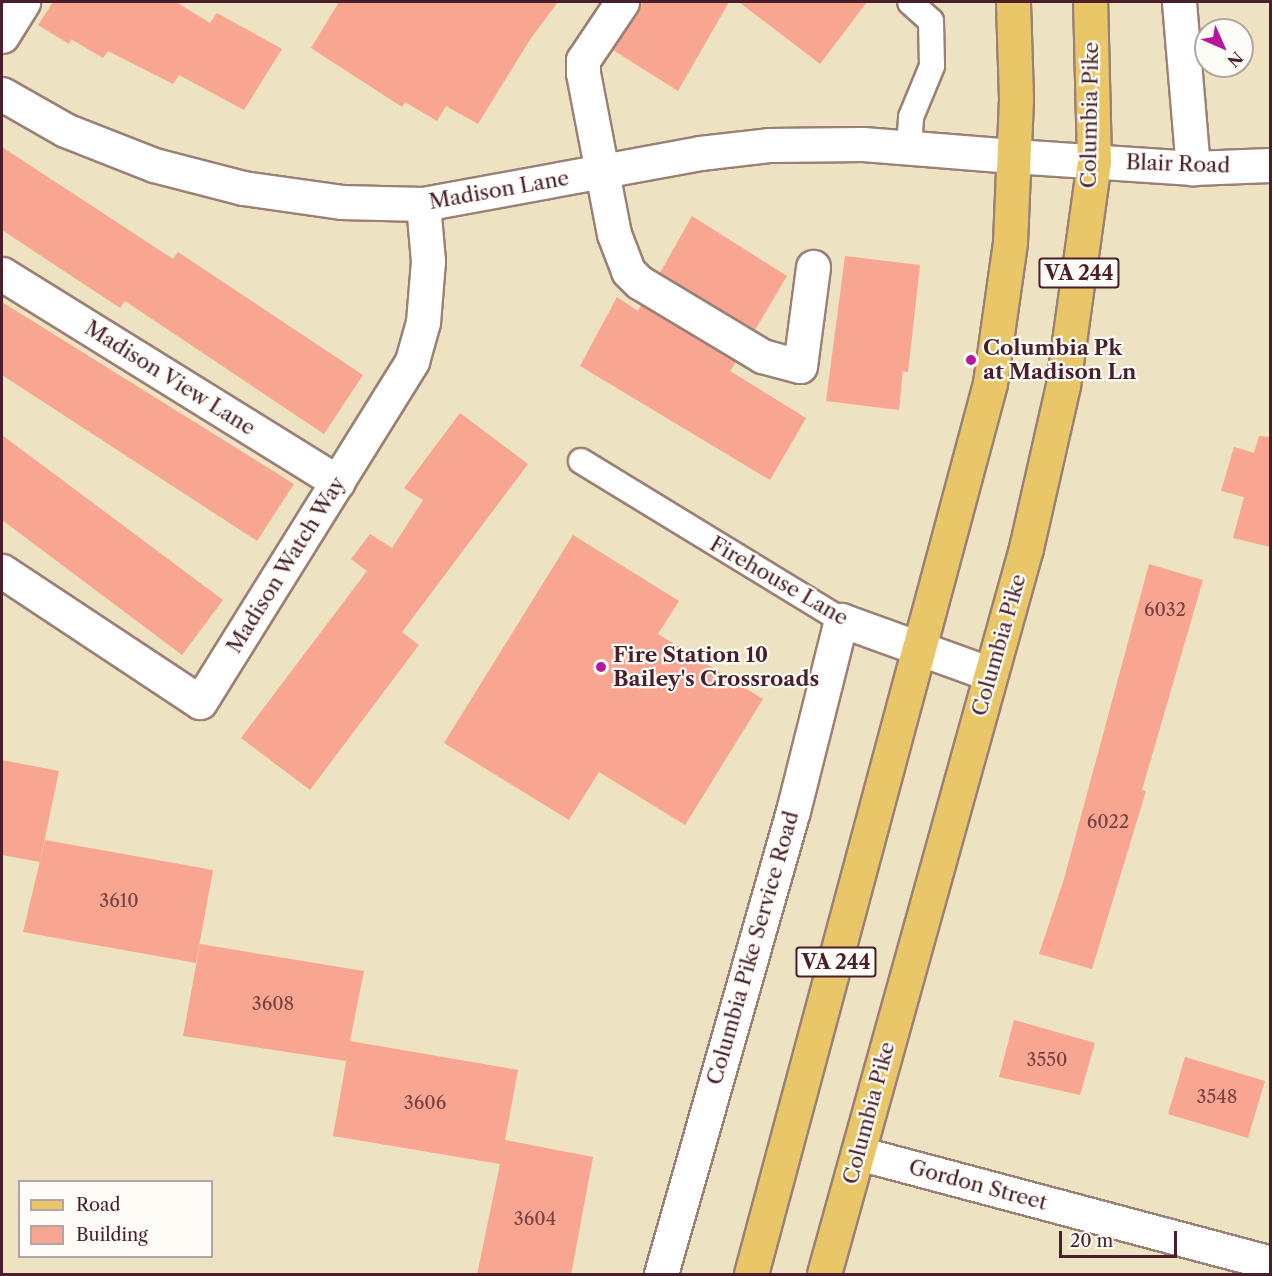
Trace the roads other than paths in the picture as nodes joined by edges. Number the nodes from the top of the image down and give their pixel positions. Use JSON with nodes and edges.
{"nodes":[{"id":1,"x":23,"y":2,"type":"edge"},
{"id":2,"x":622,"y":2,"type":"edge"},
{"id":3,"x":910,"y":2,"type":"edge"},
{"id":4,"x":1013,"y":2,"type":"edge"},
{"id":5,"x":1090,"y":2,"type":"edge"},
{"id":6,"x":1179,"y":2,"type":"edge"},
{"id":7,"x":2,"y":36,"type":"edge"},
{"id":8,"x":2,"y":94,"type":"edge"},
{"id":9,"x":909,"y":147,"type":"junction"},
{"id":10,"x":1014,"y":156,"type":"junction"},
{"id":11,"x":1094,"y":161,"type":"junction"},
{"id":12,"x":1270,"y":165,"type":"edge"},
{"id":13,"x":1193,"y":168,"type":"junction"},
{"id":14,"x":604,"y":172,"type":"junction"},
{"id":15,"x":423,"y":204,"type":"junction"},
{"id":16,"x":813,"y":267,"type":"dead end"},
{"id":17,"x":2,"y":274,"type":"edge"},
{"id":18,"x":581,"y":461,"type":"dead end"},
{"id":19,"x":338,"y":482,"type":"junction"},
{"id":20,"x":2,"y":572,"type":"edge"},
{"id":21,"x":841,"y":620,"type":"junction"},
{"id":22,"x":921,"y":649,"type":"junction"},
{"id":23,"x":990,"y":674,"type":"junction"},
{"id":24,"x":858,"y":1153,"type":"junction"},
{"id":25,"x":1270,"y":1263,"type":"edge"},
{"id":26,"x":661,"y":1275,"type":"edge"},
{"id":27,"x":751,"y":1275,"type":"edge"},
{"id":28,"x":824,"y":1275,"type":"edge"}],
"edges":[{"from":1,"to":7,"type":"street"},
{"from":2,"to":14,"type":"street"},
{"from":3,"to":9,"type":"lane"},
{"from":4,"to":10,"type":"main road","number":"VA 244"},
{"from":5,"to":11,"type":"main road","name":"Columbia Pike","number":"VA 244"},
{"from":6,"to":13,"type":"street"},
{"from":8,"to":15,"type":"street","name":"Madison Lane"},
{"from":9,"to":10,"type":"street","name":"Madison Lane"},
{"from":9,"to":14,"type":"street","name":"Madison Lane"},
{"from":10,"to":11,"type":"street","name":"Blair Road"},
{"from":10,"to":22,"type":"main road","number":"VA 244"},
{"from":11,"to":13,"type":"street","name":"Blair Road"},
{"from":11,"to":23,"type":"main road","name":"Columbia Pike","number":"VA 244"},
{"from":12,"to":13,"type":"street","name":"Blair Road"},
{"from":14,"to":15,"type":"street","name":"Madison Lane"},
{"from":14,"to":16,"type":"street"},
{"from":15,"to":19,"type":"street","name":"Madison Watch Way"},
{"from":17,"to":19,"type":"street","name":"Madison View Lane"},
{"from":18,"to":21,"type":"lane","name":"Firehouse Lane"},
{"from":19,"to":20,"type":"street","name":"Madison Watch Way"},
{"from":21,"to":22,"type":"street","name":"Firehouse Lane"},
{"from":21,"to":26,"type":"street","name":"Columbia Pike Service Road"},
{"from":22,"to":23,"type":"street","name":"Firehouse Lane"},
{"from":22,"to":27,"type":"main road","number":"VA 244"},
{"from":23,"to":24,"type":"main road","name":"Columbia Pike","number":"VA 244"},
{"from":24,"to":25,"type":"street","name":"Gordon Street"},
{"from":24,"to":28,"type":"main road","name":"Columbia Pike","number":"VA 244"}]}
